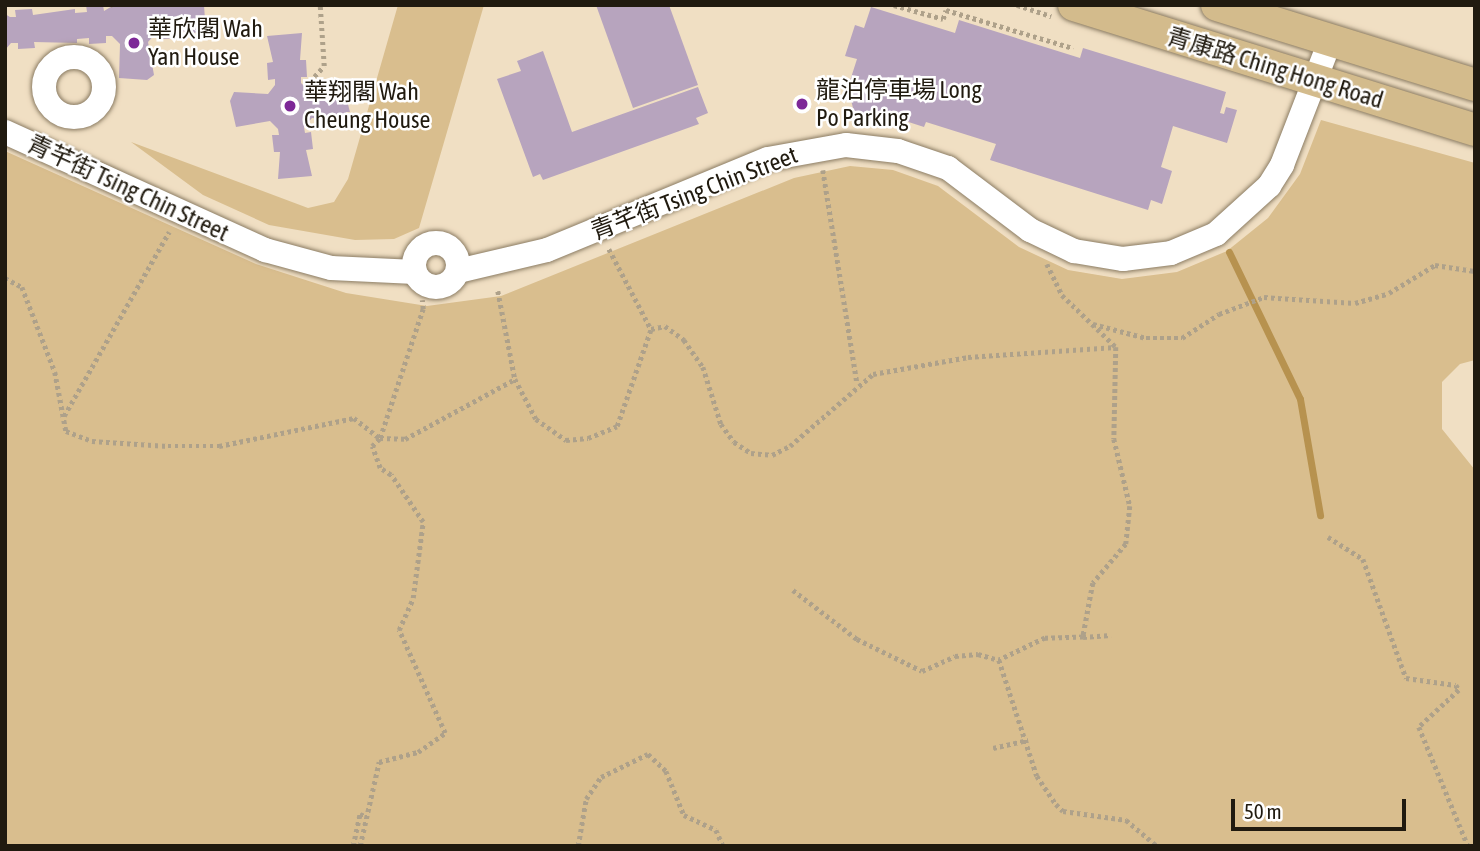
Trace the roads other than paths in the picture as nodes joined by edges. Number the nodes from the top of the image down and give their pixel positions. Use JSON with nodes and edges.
{"nodes":[{"id":1,"x":1074,"y":5,"type":"edge"},
{"id":2,"x":1217,"y":5,"type":"edge"},
{"id":3,"x":1330,"y":41,"type":"junction"},
{"id":4,"x":1315,"y":80,"type":"junction"},
{"id":5,"x":1475,"y":85,"type":"edge"},
{"id":6,"x":54,"y":111,"type":"dead end"},
{"id":7,"x":1475,"y":130,"type":"edge"},
{"id":8,"x":5,"y":132,"type":"edge"},
{"id":9,"x":29,"y":143,"type":"junction"},
{"id":10,"x":458,"y":271,"type":"junction"},
{"id":11,"x":415,"y":272,"type":"junction"}],
"edges":[{"from":1,"to":4,"type":"main road","name":"青康路 Ching Hong Road"},
{"from":2,"to":3,"type":"main road","name":"青康路 Ching Hong Road"},
{"from":3,"to":4,"type":"street","name":"青芊街 Tsing Chin Street"},
{"from":3,"to":5,"type":"main road","name":"青康路 Ching Hong Road"},
{"from":4,"to":7,"type":"main road","name":"青康路 Ching Hong Road"},
{"from":4,"to":10,"type":"street","name":"青芊街 Tsing Chin Street"},
{"from":6,"to":9,"type":"street"},
{"from":8,"to":9,"type":"street","name":"青芊街 Tsing Chin Street"},
{"from":9,"to":11,"type":"street","name":"青芊街 Tsing Chin Street"},
{"from":10,"to":11,"type":"street","name":"青芊街 Tsing Chin Street"},
{"from":10,"to":11,"type":"street"}]}
